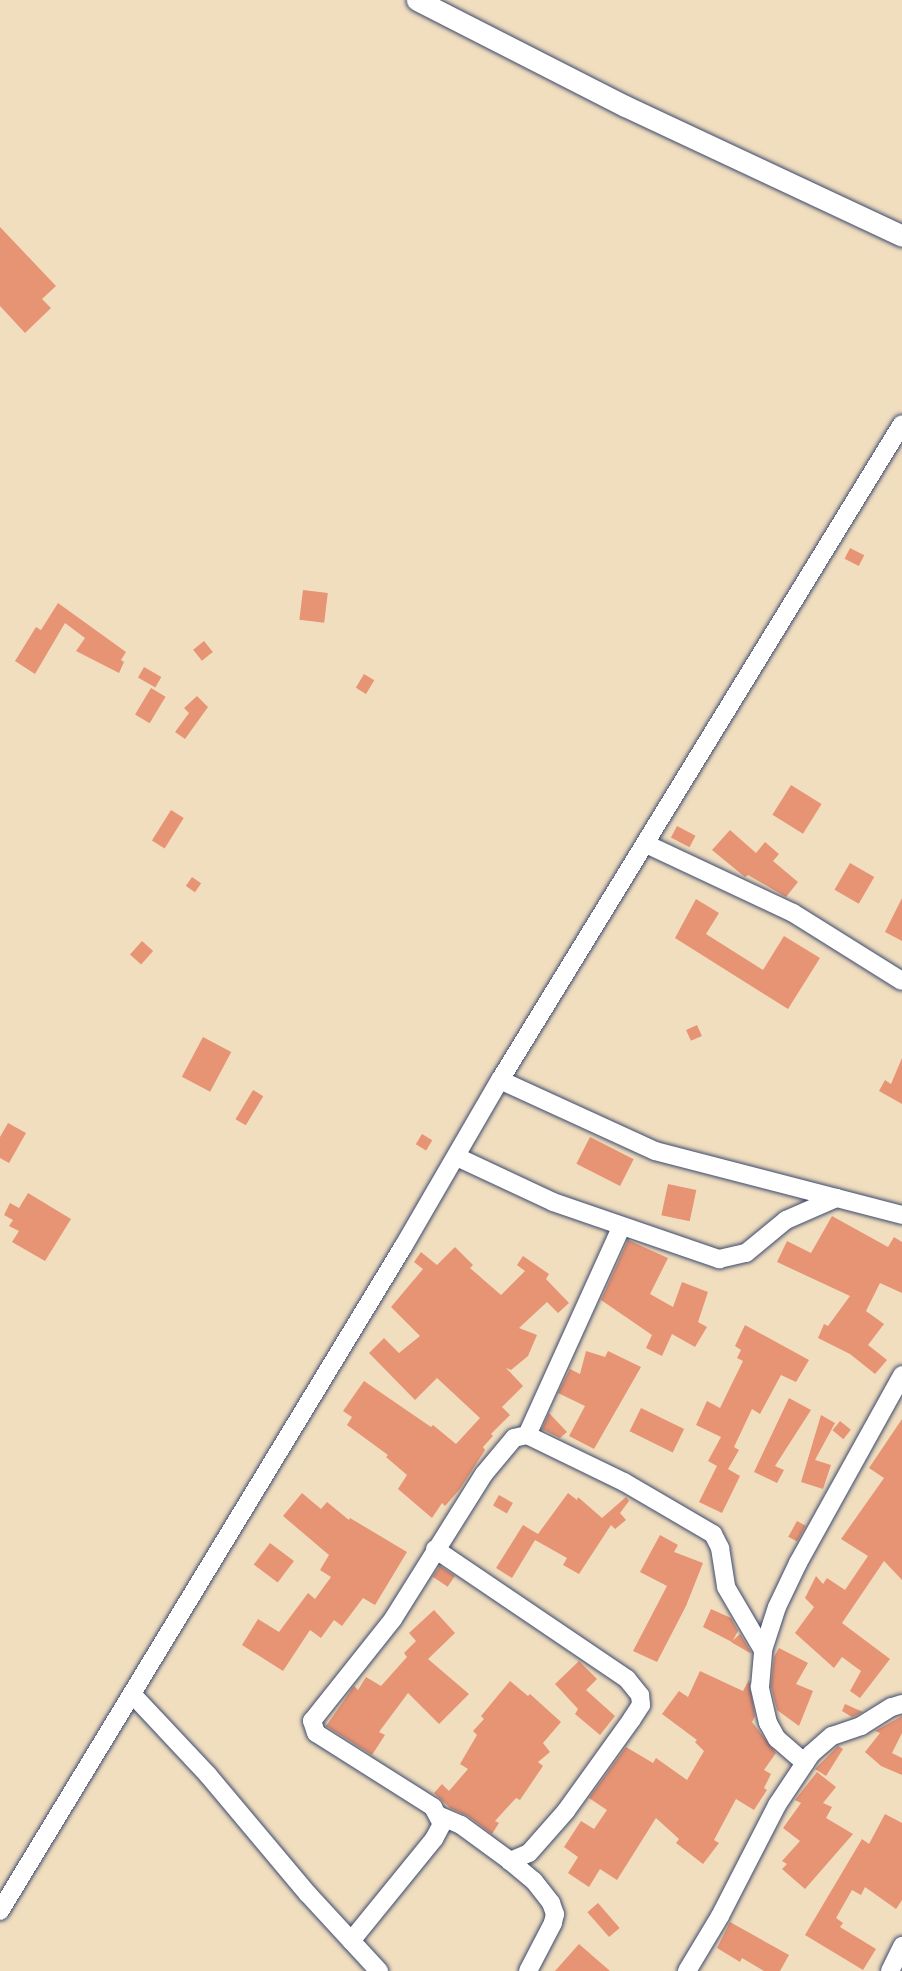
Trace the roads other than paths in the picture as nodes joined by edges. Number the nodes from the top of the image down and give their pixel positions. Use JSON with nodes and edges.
{"nodes":[{"id":1,"x":416,"y":0,"type":"edge"},
{"id":2,"x":902,"y":236,"type":"edge"},
{"id":3,"x":902,"y":424,"type":"edge"},
{"id":4,"x":646,"y":844,"type":"junction"},
{"id":5,"x":902,"y":981,"type":"edge"},
{"id":6,"x":500,"y":1080,"type":"junction"},
{"id":7,"x":457,"y":1157,"type":"junction"},
{"id":8,"x":836,"y":1198,"type":"junction"},
{"id":9,"x":902,"y":1215,"type":"edge"},
{"id":10,"x":621,"y":1228,"type":"junction"},
{"id":11,"x":902,"y":1375,"type":"edge"},
{"id":12,"x":527,"y":1435,"type":"junction"},
{"id":13,"x":435,"y":1549,"type":"junction"},
{"id":14,"x":773,"y":1619,"type":"junction"},
{"id":15,"x":750,"y":1627,"type":"junction"},
{"id":16,"x":763,"y":1650,"type":"junction"},
{"id":17,"x":132,"y":1694,"type":"junction"},
{"id":18,"x":902,"y":1704,"type":"edge"},
{"id":19,"x":805,"y":1763,"type":"junction"},
{"id":20,"x":440,"y":1816,"type":"junction"},
{"id":21,"x":529,"y":1853,"type":"junction"},
{"id":22,"x":510,"y":1861,"type":"junction"},
{"id":23,"x":527,"y":1875,"type":"junction"},
{"id":24,"x":0,"y":1911,"type":"edge"},
{"id":25,"x":351,"y":1941,"type":"junction"},
{"id":26,"x":902,"y":1946,"type":"edge"},
{"id":27,"x":379,"y":1971,"type":"edge"},
{"id":28,"x":528,"y":1971,"type":"edge"},
{"id":29,"x":687,"y":1971,"type":"edge"},
{"id":30,"x":890,"y":1971,"type":"edge"}],
"edges":[{"from":1,"to":2,"type":"street"},
{"from":3,"to":4,"type":"street"},
{"from":4,"to":5,"type":"street"},
{"from":4,"to":6,"type":"street"},
{"from":6,"to":7,"type":"street"},
{"from":6,"to":8,"type":"street"},
{"from":7,"to":10,"type":"street"},
{"from":7,"to":17,"type":"street"},
{"from":8,"to":9,"type":"street"},
{"from":8,"to":10,"type":"street"},
{"from":10,"to":12,"type":"street"},
{"from":11,"to":14,"type":"street"},
{"from":12,"to":13,"type":"street"},
{"from":12,"to":15,"type":"street"},
{"from":13,"to":20,"type":"street"},
{"from":13,"to":21,"type":"street"},
{"from":14,"to":15,"type":"street"},
{"from":14,"to":16,"type":"street"},
{"from":15,"to":16,"type":"street"},
{"from":16,"to":19,"type":"street"},
{"from":17,"to":24,"type":"street"},
{"from":17,"to":25,"type":"street"},
{"from":18,"to":19,"type":"street"},
{"from":19,"to":29,"type":"street"},
{"from":20,"to":22,"type":"street"},
{"from":20,"to":25,"type":"street"},
{"from":21,"to":22,"type":"street"},
{"from":21,"to":23,"type":"street"},
{"from":22,"to":23,"type":"street"},
{"from":23,"to":28,"type":"street"},
{"from":25,"to":27,"type":"street"},
{"from":26,"to":30,"type":"street"}]}
